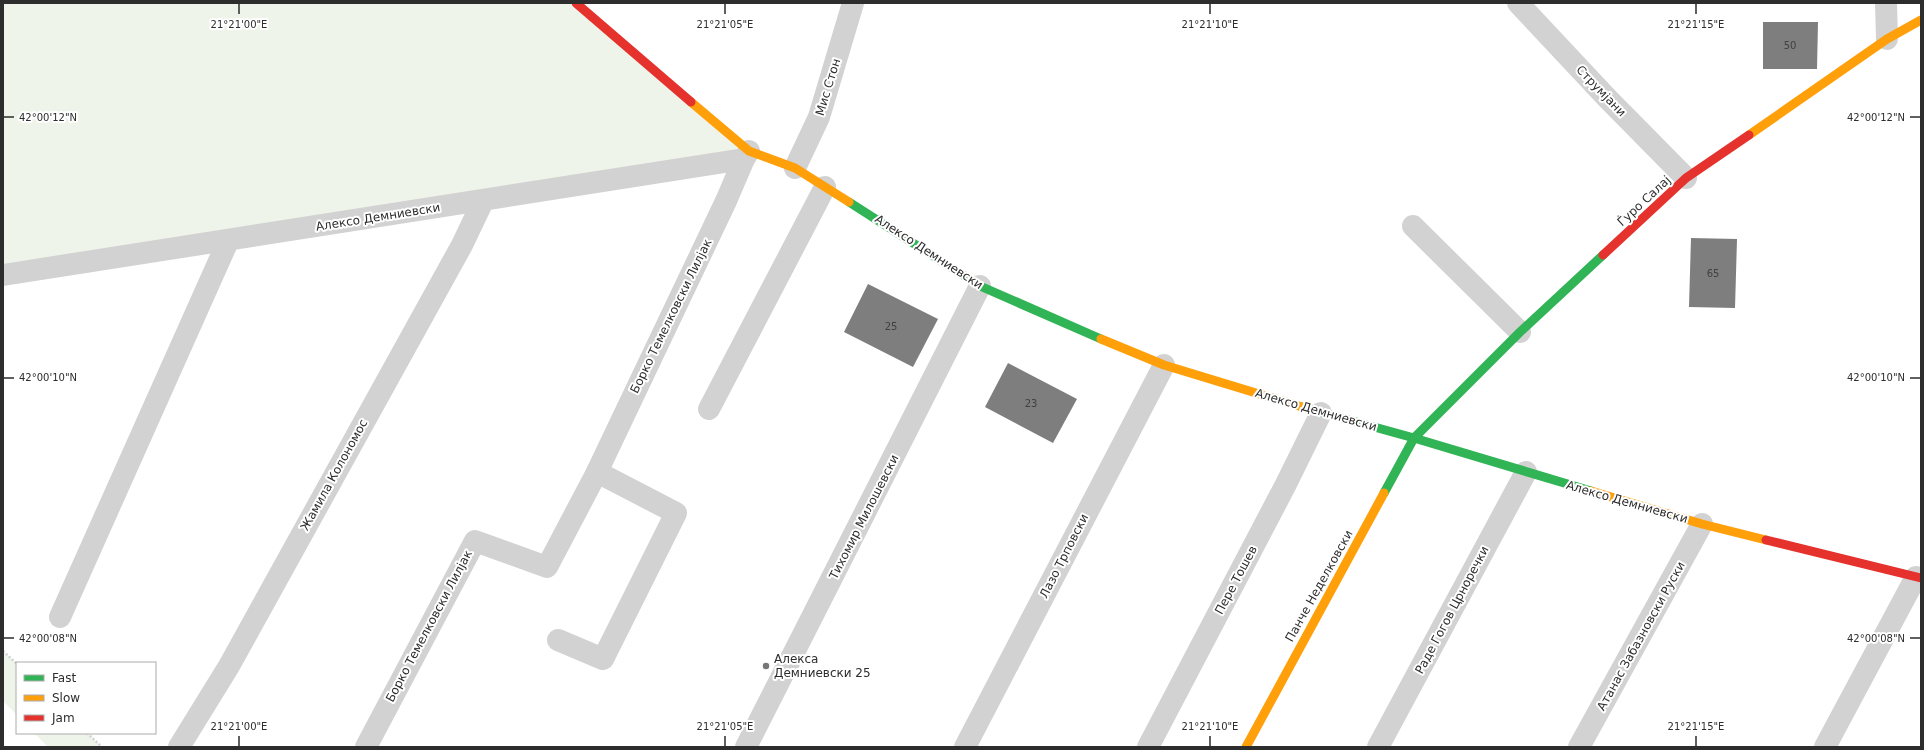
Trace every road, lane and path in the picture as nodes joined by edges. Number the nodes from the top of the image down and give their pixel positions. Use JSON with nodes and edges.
{"nodes":[{"id":1,"x":576,"y":3,"type":"edge"},
{"id":2,"x":853,"y":3,"type":"edge"},
{"id":3,"x":1518,"y":3,"type":"edge"},
{"id":4,"x":1886,"y":3,"type":"edge"},
{"id":5,"x":1921,"y":20,"type":"edge"},
{"id":6,"x":1887,"y":38,"type":"junction"},
{"id":7,"x":746,"y":155,"type":"junction"},
{"id":8,"x":795,"y":168,"type":"junction"},
{"id":9,"x":1686,"y":178,"type":"junction"},
{"id":10,"x":825,"y":187,"type":"junction"},
{"id":11,"x":483,"y":201,"type":"junction"},
{"id":12,"x":1413,"y":226,"type":"dead end"},
{"id":13,"x":228,"y":241,"type":"junction"},
{"id":14,"x":3,"y":275,"type":"edge"},
{"id":15,"x":980,"y":286,"type":"junction"},
{"id":16,"x":1520,"y":332,"type":"junction"},
{"id":17,"x":1164,"y":365,"type":"junction"},
{"id":18,"x":709,"y":409,"type":"dead end"},
{"id":19,"x":1321,"y":413,"type":"junction"},
{"id":20,"x":1414,"y":438,"type":"junction"},
{"id":21,"x":597,"y":472,"type":"junction"},
{"id":22,"x":1526,"y":472,"type":"junction"},
{"id":23,"x":1702,"y":524,"type":"junction"},
{"id":24,"x":1918,"y":577,"type":"edge"},
{"id":25,"x":60,"y":617,"type":"dead end"},
{"id":26,"x":558,"y":640,"type":"dead end"},
{"id":27,"x":3,"y":651,"type":"edge"},
{"id":28,"x":16,"y":663,"type":"edge"},
{"id":29,"x":88,"y":734,"type":"edge"},
{"id":30,"x":102,"y":747,"type":"edge"},
{"id":31,"x":179,"y":747,"type":"edge"},
{"id":32,"x":366,"y":747,"type":"edge"},
{"id":33,"x":746,"y":747,"type":"edge"},
{"id":34,"x":965,"y":747,"type":"edge"},
{"id":35,"x":1148,"y":747,"type":"edge"},
{"id":36,"x":1246,"y":747,"type":"edge"},
{"id":37,"x":1378,"y":747,"type":"edge"},
{"id":38,"x":1579,"y":747,"type":"edge"},
{"id":39,"x":1825,"y":747,"type":"edge"}],
"edges":[{"from":1,"to":7,"type":"street","name":"Алексо Демниевски"},
{"from":2,"to":8,"type":"street","name":"Мис Стон"},
{"from":3,"to":9,"type":"street","name":"Струмјани"},
{"from":4,"to":6,"type":"street"},
{"from":5,"to":6,"type":"street","name":"Ѓуро Салај"},
{"from":6,"to":9,"type":"street","name":"Ѓуро Салај"},
{"from":7,"to":8,"type":"street","name":"Алексо Демниевски"},
{"from":7,"to":11,"type":"street","name":"Алексо Демниевски"},
{"from":7,"to":21,"type":"street","name":"Борко Темелковски Лилјак"},
{"from":8,"to":10,"type":"street","name":"Алексо Демниевски"},
{"from":9,"to":16,"type":"street","name":"Ѓуро Салај"},
{"from":10,"to":15,"type":"street","name":"Алексо Демниевски"},
{"from":10,"to":18,"type":"street"},
{"from":11,"to":13,"type":"street","name":"Алексо Демниевски"},
{"from":11,"to":31,"type":"street","name":"Жамила Колономос"},
{"from":12,"to":16,"type":"street"},
{"from":13,"to":14,"type":"street","name":"Алексо Демниевски"},
{"from":13,"to":25,"type":"street"},
{"from":15,"to":17,"type":"street","name":"Алексо Демниевски"},
{"from":15,"to":33,"type":"street","name":"Тихомир Милошевски"},
{"from":16,"to":20,"type":"street","name":"Ѓуро Салај"},
{"from":17,"to":19,"type":"street","name":"Алексо Демниевски"},
{"from":17,"to":34,"type":"street","name":"Лазо Трповски"},
{"from":19,"to":20,"type":"street","name":"Алексо Демниевски"},
{"from":19,"to":35,"type":"street","name":"Пере Тошев"},
{"from":20,"to":22,"type":"street","name":"Алексо Демниевски"},
{"from":20,"to":36,"type":"street","name":"Панче Неделковски"},
{"from":21,"to":26,"type":"street"},
{"from":21,"to":32,"type":"street","name":"Борко Темелковски Лилјак"},
{"from":22,"to":23,"type":"street","name":"Алексо Демниевски"},
{"from":22,"to":37,"type":"street","name":"Раде Гогов Црноречки"},
{"from":23,"to":24,"type":"street","name":"Алексо Демниевски"},
{"from":23,"to":38,"type":"street","name":"Атанас Забазновски Руски"},
{"from":24,"to":39,"type":"street"},
{"from":27,"to":28,"type":"path"},
{"from":29,"to":30,"type":"path"}]}
